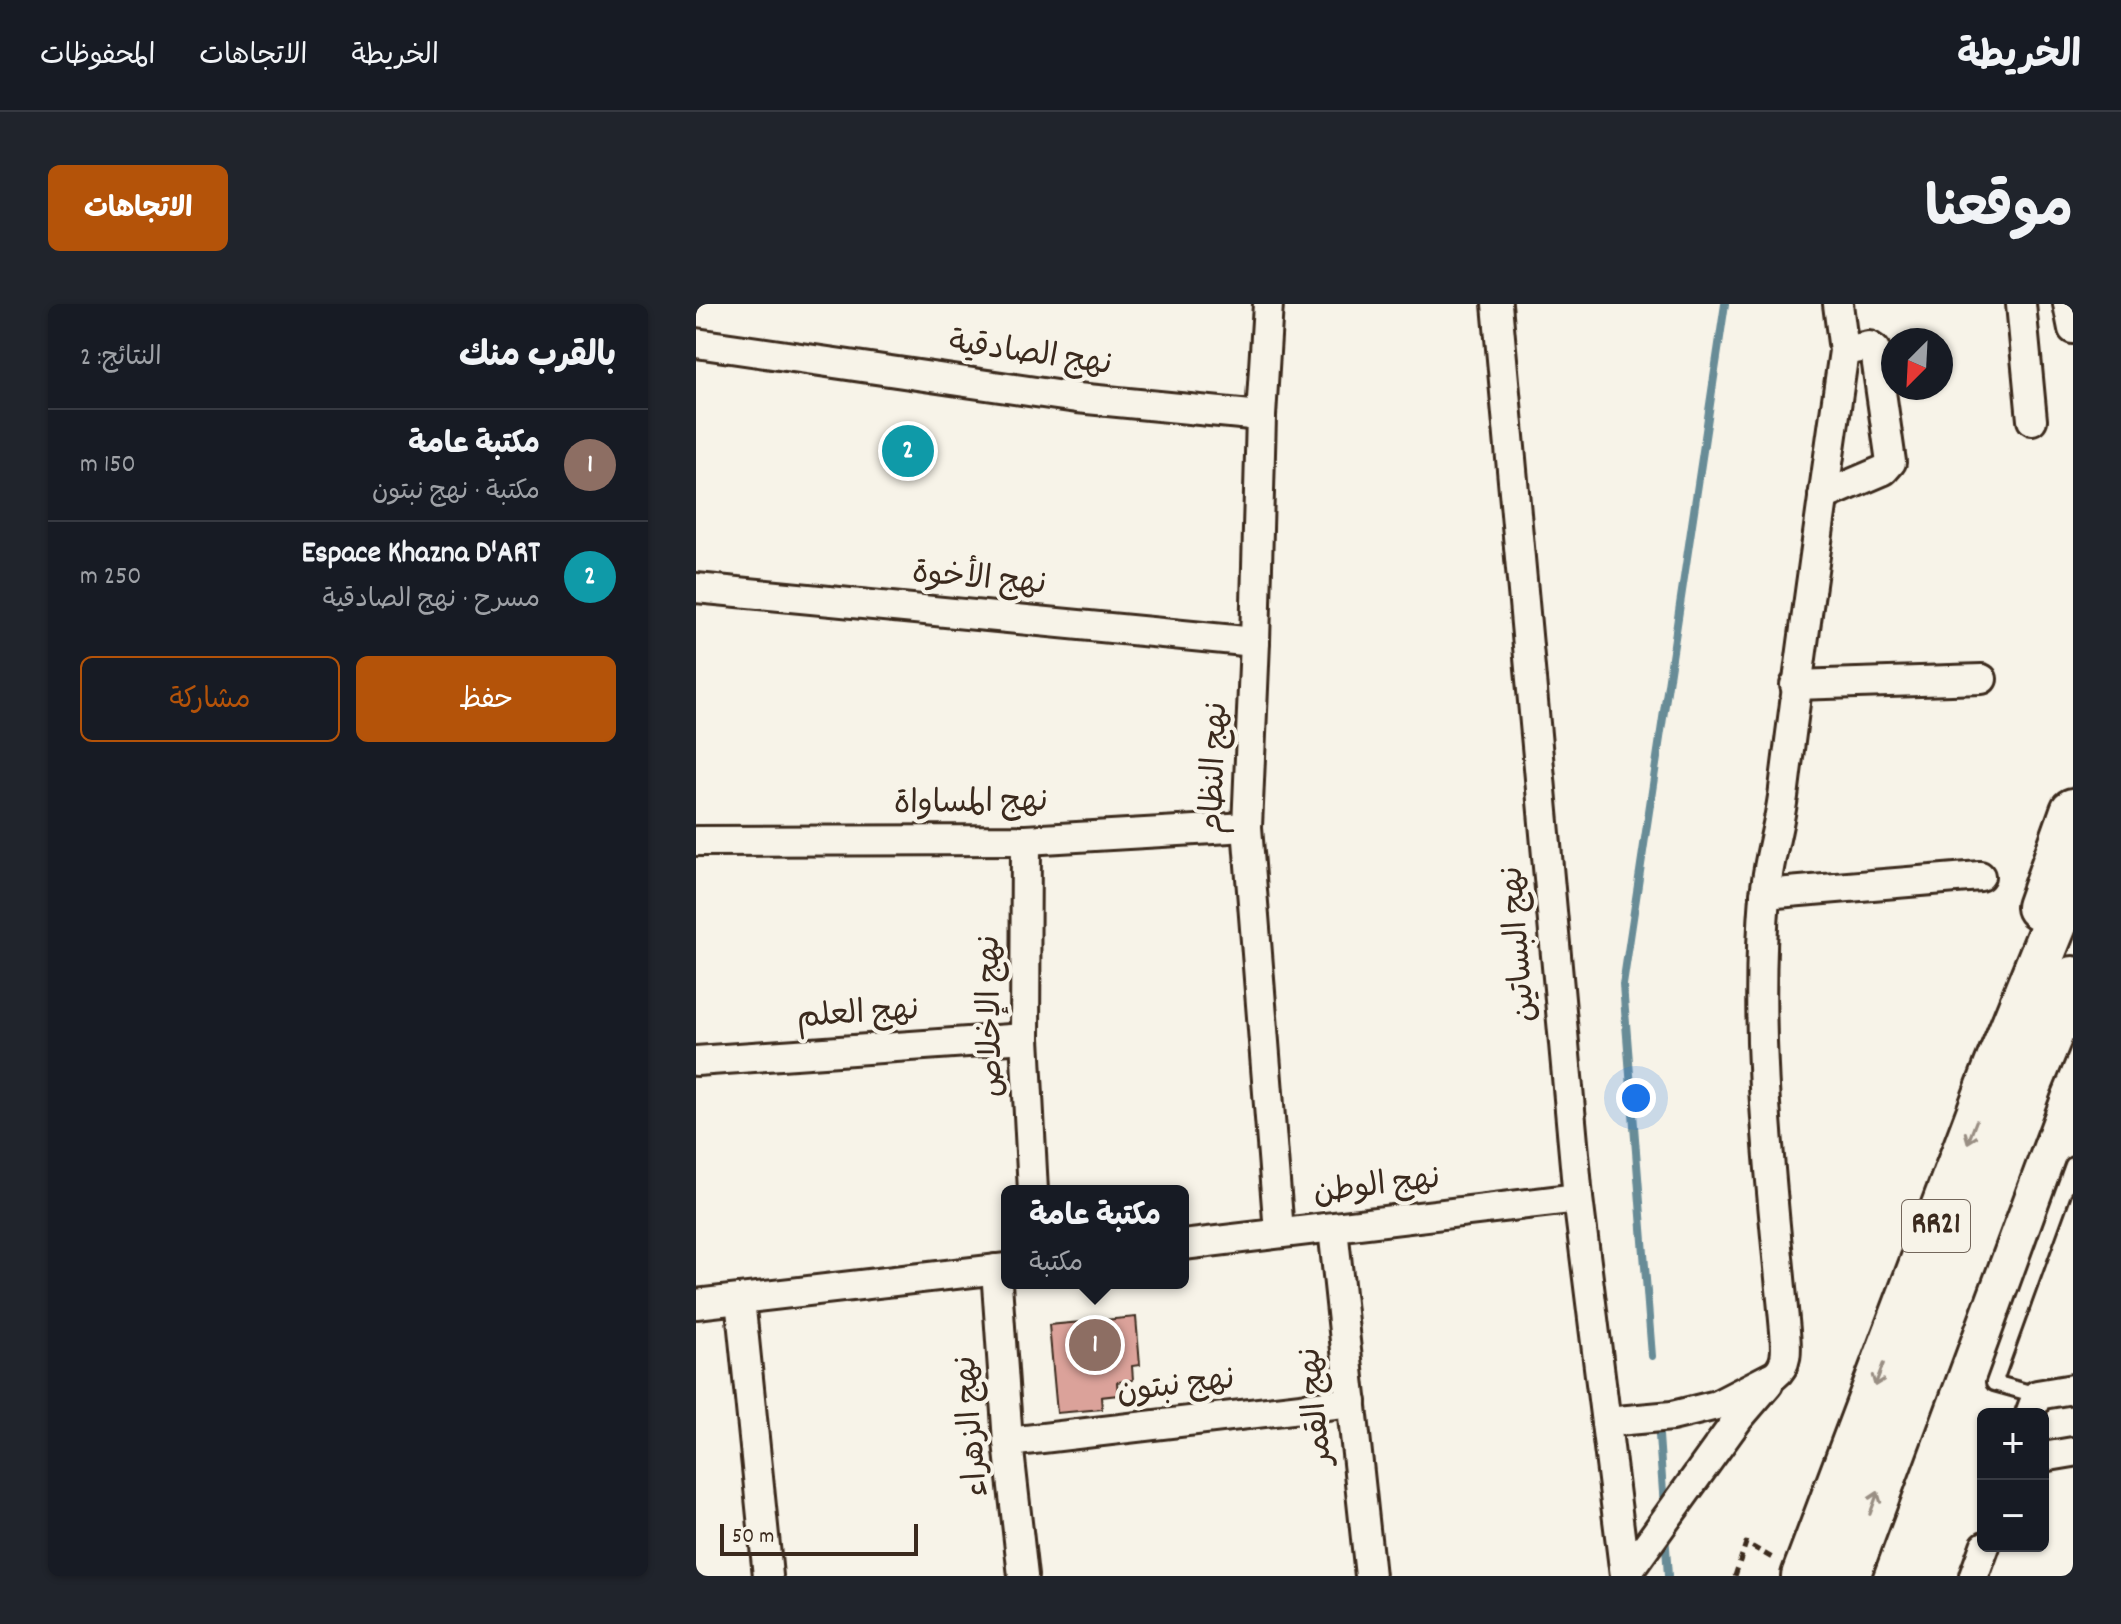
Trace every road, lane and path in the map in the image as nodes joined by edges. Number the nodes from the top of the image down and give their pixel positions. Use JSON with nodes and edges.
{"nodes":[{"id":1,"x":1268,"y":304,"type":"edge"},
{"id":2,"x":1497,"y":304,"type":"edge"},
{"id":3,"x":1838,"y":304,"type":"edge"},
{"id":4,"x":2021,"y":304,"type":"edge"},
{"id":5,"x":2068,"y":304,"type":"edge"},
{"id":6,"x":2073,"y":329,"type":"edge"},
{"id":7,"x":696,"y":343,"type":"edge"},
{"id":8,"x":1844,"y":351,"type":"junction"},
{"id":9,"x":1261,"y":416,"type":"junction"},
{"id":10,"x":2032,"y":420,"type":"dead end"},
{"id":11,"x":1823,"y":496,"type":"junction"},
{"id":12,"x":696,"y":588,"type":"edge"},
{"id":13,"x":1255,"y":642,"type":"junction"},
{"id":14,"x":1982,"y":679,"type":"dead end"},
{"id":15,"x":1795,"y":685,"type":"junction"},
{"id":16,"x":2073,"y":811,"type":"edge"},
{"id":17,"x":1247,"y":827,"type":"junction"},
{"id":18,"x":1026,"y":840,"type":"junction"},
{"id":19,"x":696,"y":841,"type":"edge"},
{"id":20,"x":1980,"y":876,"type":"dead end"},
{"id":21,"x":2073,"y":878,"type":"edge"},
{"id":22,"x":1765,"y":894,"type":"junction"},
{"id":23,"x":2073,"y":979,"type":"edge"},
{"id":24,"x":2073,"y":1020,"type":"edge"},
{"id":25,"x":1025,"y":1038,"type":"junction"},
{"id":26,"x":696,"y":1061,"type":"edge"},
{"id":27,"x":2013,"y":1075,"type":"junction"},
{"id":28,"x":2073,"y":1165,"type":"edge"},
{"id":29,"x":1033,"y":1185,"type":"edge"},
{"id":30,"x":1578,"y":1198,"type":"junction"},
{"id":31,"x":1333,"y":1228,"type":"junction"},
{"id":32,"x":1279,"y":1232,"type":"junction"},
{"id":33,"x":1189,"y":1244,"type":"edge"},
{"id":34,"x":1001,"y":1269,"type":"edge"},
{"id":35,"x":1002,"y":1289,"type":"edge"},
{"id":36,"x":740,"y":1299,"type":"junction"},
{"id":37,"x":696,"y":1304,"type":"edge"},
{"id":38,"x":1775,"y":1375,"type":"junction"},
{"id":39,"x":2073,"y":1389,"type":"edge"},
{"id":40,"x":1352,"y":1402,"type":"junction"},
{"id":41,"x":2034,"y":1404,"type":"edge"},
{"id":42,"x":1606,"y":1422,"type":"junction"},
{"id":43,"x":1008,"y":1442,"type":"junction"},
{"id":44,"x":2073,"y":1452,"type":"edge"},
{"id":45,"x":2049,"y":1456,"type":"edge"},
{"id":46,"x":1983,"y":1552,"type":"edge"},
{"id":47,"x":1789,"y":1572,"type":"edge"},
{"id":48,"x":768,"y":1576,"type":"edge"},
{"id":49,"x":1023,"y":1576,"type":"edge"},
{"id":50,"x":1370,"y":1576,"type":"edge"},
{"id":51,"x":1625,"y":1576,"type":"edge"},
{"id":52,"x":1735,"y":1576,"type":"edge"},
{"id":53,"x":1847,"y":1576,"type":"edge"},
{"id":54,"x":1974,"y":1576,"type":"edge"}],
"edges":[{"from":1,"to":9,"type":"street","name":"نهج النظام"},
{"from":2,"to":30,"type":"street","name":"نهج البساتين"},
{"from":3,"to":8,"type":"street"},
{"from":4,"to":10,"type":"street"},
{"from":5,"to":6,"type":"street"},
{"from":7,"to":9,"type":"street","name":"نهج الصادقية"},
{"from":8,"to":11,"type":"street"},
{"from":8,"to":11,"type":"street"},
{"from":9,"to":13,"type":"street","name":"نهج النظام"},
{"from":11,"to":15,"type":"street"},
{"from":12,"to":13,"type":"street","name":"نهج الأخوة"},
{"from":13,"to":17,"type":"street","name":"نهج النظام"},
{"from":14,"to":15,"type":"street"},
{"from":15,"to":22,"type":"street"},
{"from":16,"to":27,"type":"highway","number":"RR21"},
{"from":17,"to":18,"type":"street","name":"نهج المساواة"},
{"from":17,"to":32,"type":"street","name":"نهج النظام"},
{"from":18,"to":19,"type":"street","name":"نهج المساواة"},
{"from":18,"to":25,"type":"street","name":"نهج الإخلاص"},
{"from":20,"to":22,"type":"street"},
{"from":21,"to":27,"type":"highway","number":"RR21"},
{"from":22,"to":38,"type":"street"},
{"from":23,"to":27,"type":"highway","number":"RR21"},
{"from":24,"to":27,"type":"highway","number":"RR21"},
{"from":25,"to":26,"type":"street","name":"نهج العلم"},
{"from":25,"to":29,"type":"street","name":"نهج الإخلاص"},
{"from":27,"to":47,"type":"highway","number":"RR21","one_way":true},
{"from":53,"to":27,"type":"highway","number":"RR21","one_way":true},
{"from":28,"to":41,"type":"lane"},
{"from":30,"to":31,"type":"street","name":"نهج الوطن"},
{"from":30,"to":42,"type":"street","name":"نهج البساتين"},
{"from":31,"to":32,"type":"street","name":"نهج الوطن"},
{"from":31,"to":40,"type":"street","name":"نهج القمر"},
{"from":32,"to":33,"type":"street","name":"نهج الوطن"},
{"from":34,"to":36,"type":"street"},
{"from":35,"to":43,"type":"street","name":"نهج الزهراء"},
{"from":36,"to":37,"type":"street"},
{"from":36,"to":48,"type":"street"},
{"from":38,"to":42,"type":"street"},
{"from":38,"to":51,"type":"street"},
{"from":39,"to":41,"type":"street"},
{"from":40,"to":43,"type":"street","name":"نهج نبتون"},
{"from":40,"to":50,"type":"street","name":"نهج القمر"},
{"from":42,"to":51,"type":"street","name":"نهج البساتين"},
{"from":43,"to":49,"type":"street","name":"نهج الزهراء"},
{"from":44,"to":45,"type":"street"},
{"from":46,"to":54,"type":"street"},
{"from":47,"to":52,"type":"path"}]}
